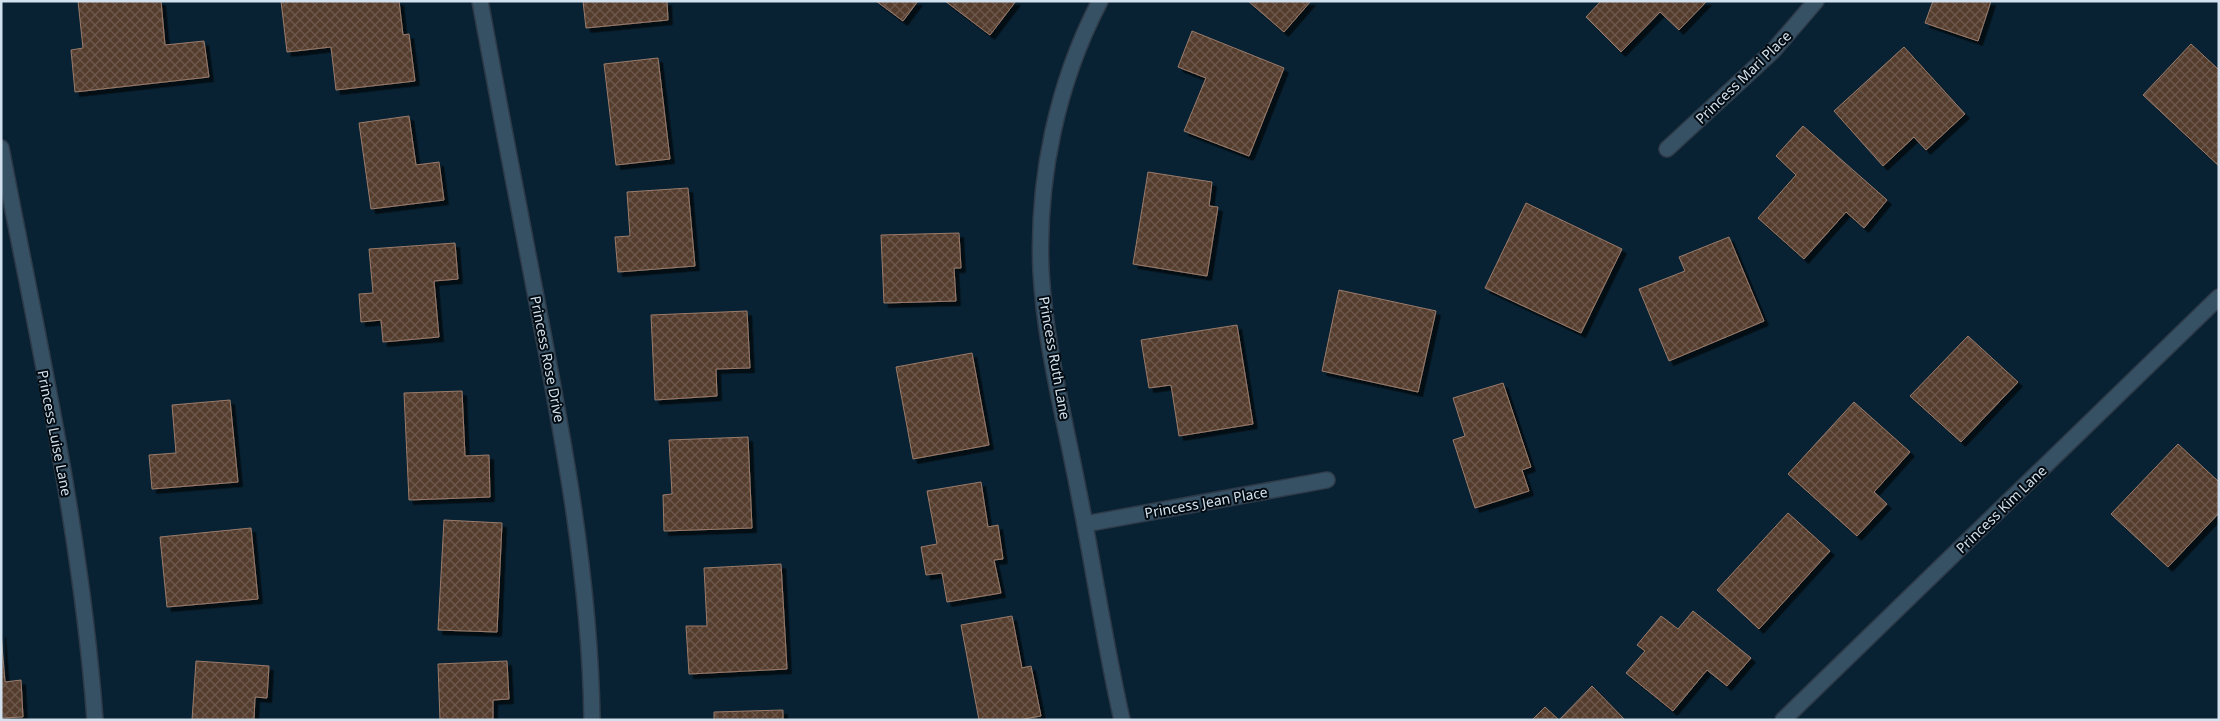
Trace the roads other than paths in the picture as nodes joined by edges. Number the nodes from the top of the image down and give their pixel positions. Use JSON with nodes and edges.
{"nodes":[{"id":1,"x":480,"y":1,"type":"edge"},
{"id":2,"x":1100,"y":1,"type":"edge"},
{"id":3,"x":1816,"y":1,"type":"edge"},
{"id":4,"x":1,"y":148,"type":"edge"},
{"id":5,"x":1667,"y":149,"type":"dead end"},
{"id":6,"x":2219,"y":297,"type":"edge"},
{"id":7,"x":1327,"y":480,"type":"dead end"},
{"id":8,"x":1085,"y":524,"type":"junction"},
{"id":9,"x":95,"y":720,"type":"edge"},
{"id":10,"x":592,"y":720,"type":"edge"},
{"id":11,"x":1122,"y":720,"type":"edge"},
{"id":12,"x":1783,"y":720,"type":"edge"}],
"edges":[{"from":1,"to":10,"type":"street","name":"Princess Rose Drive"},
{"from":2,"to":8,"type":"street","name":"Princess Ruth Lane"},
{"from":3,"to":5,"type":"street","name":"Princess Mari Place"},
{"from":4,"to":9,"type":"street","name":"Princess Luise Lane"},
{"from":6,"to":12,"type":"street","name":"Princess Kim Lane"},
{"from":7,"to":8,"type":"street","name":"Princess Jean Place"},
{"from":8,"to":11,"type":"street","name":"Princess Ruth Lane"}]}
